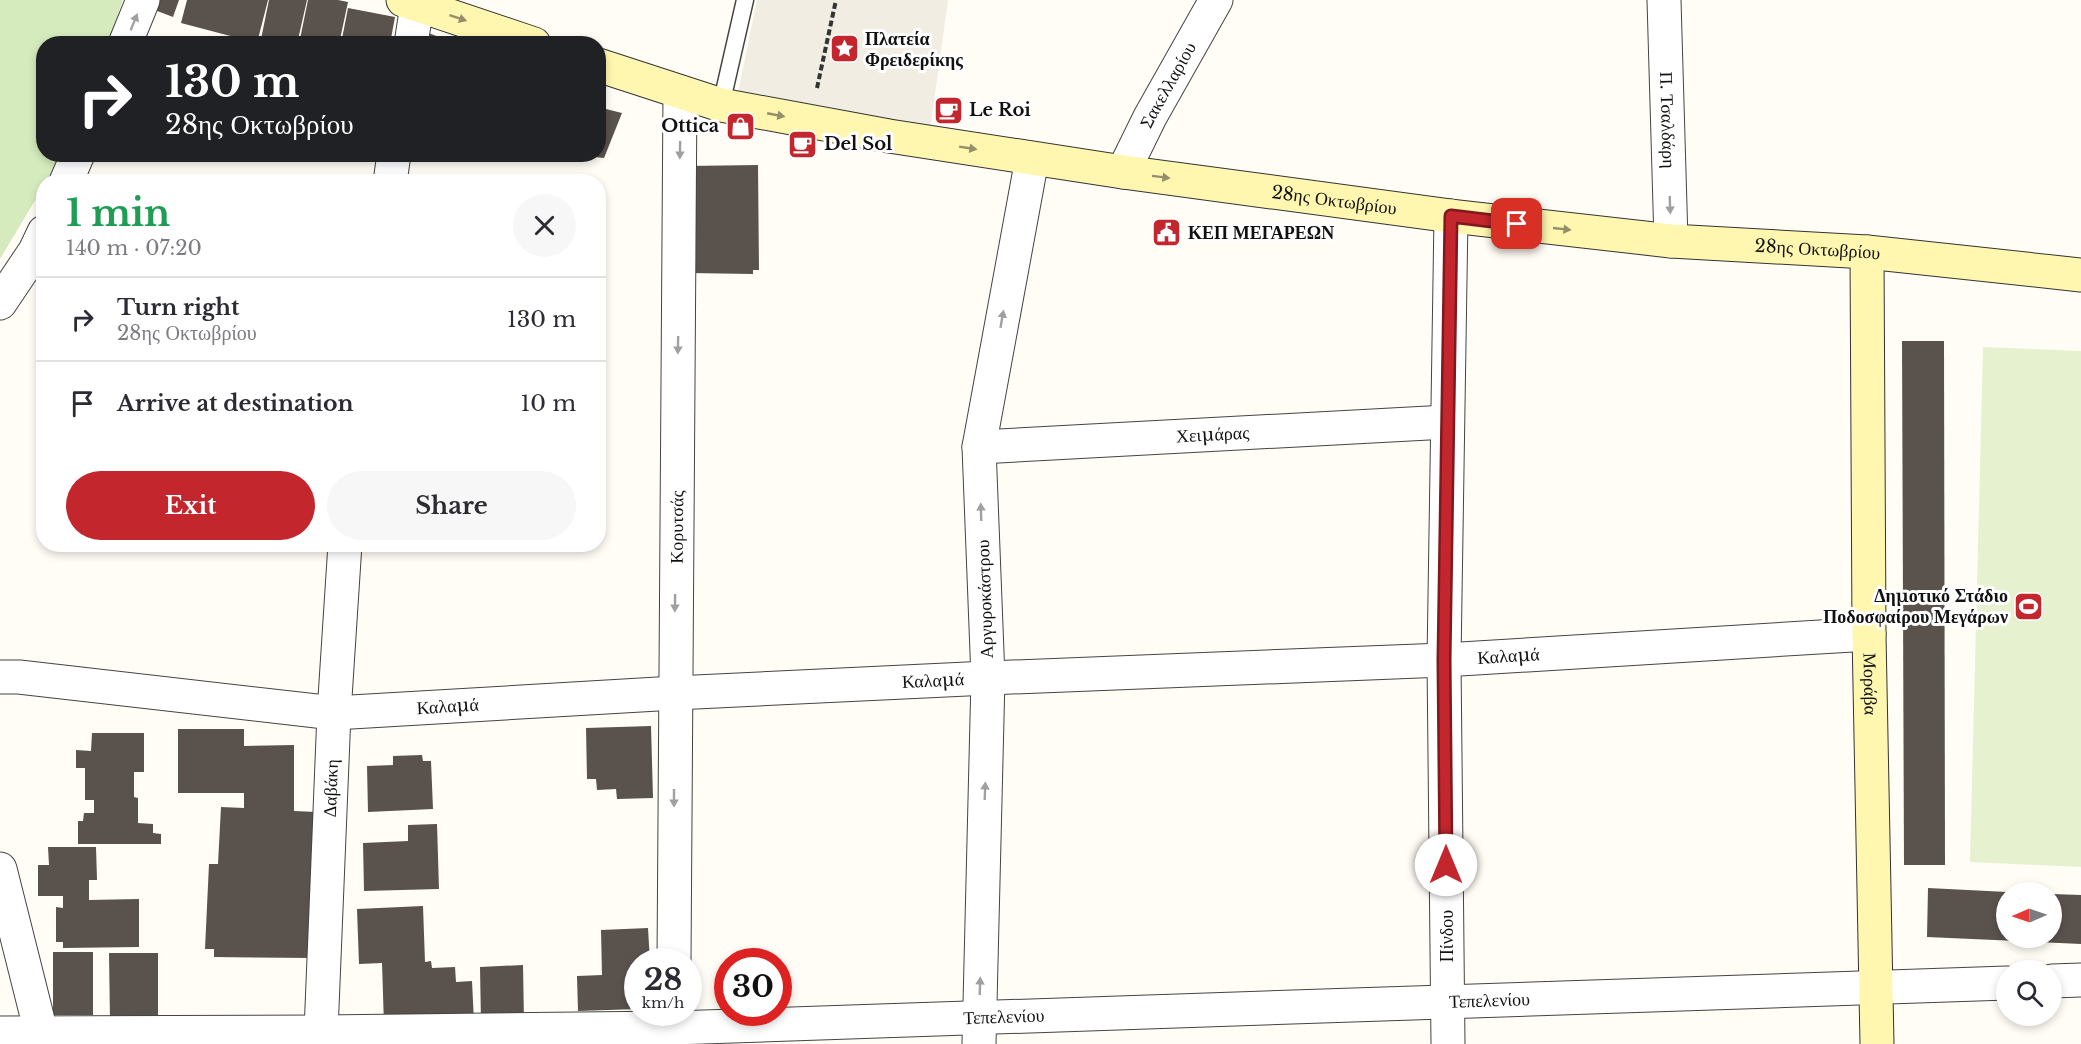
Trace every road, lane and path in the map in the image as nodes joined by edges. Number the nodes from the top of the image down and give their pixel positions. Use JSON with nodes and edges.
{"nodes":[{"id":1,"x":143,"y":0,"type":"edge"},
{"id":2,"x":745,"y":0,"type":"edge"},
{"id":3,"x":837,"y":0,"type":"edge"},
{"id":4,"x":1216,"y":0,"type":"edge"},
{"id":5,"x":1664,"y":0,"type":"edge"},
{"id":6,"x":410,"y":2,"type":"edge"},
{"id":7,"x":128,"y":36,"type":"edge"},
{"id":8,"x":411,"y":36,"type":"edge"},
{"id":9,"x":510,"y":36,"type":"edge"},
{"id":10,"x":606,"y":68,"type":"edge"},
{"id":11,"x":680,"y":92,"type":"junction"},
{"id":12,"x":721,"y":105,"type":"junction"},
{"id":13,"x":810,"y":121,"type":"junction"},
{"id":14,"x":1032,"y":159,"type":"junction"},
{"id":15,"x":1123,"y":172,"type":"junction"},
{"id":16,"x":1451,"y":216,"type":"junction"},
{"id":17,"x":1671,"y":241,"type":"junction"},
{"id":18,"x":36,"y":252,"type":"edge"},
{"id":19,"x":1867,"y":252,"type":"junction"},
{"id":20,"x":2081,"y":275,"type":"edge"},
{"id":21,"x":0,"y":303,"type":"edge"},
{"id":22,"x":1447,"y":422,"type":"junction"},
{"id":23,"x":979,"y":447,"type":"junction"},
{"id":24,"x":344,"y":552,"type":"edge"},
{"id":25,"x":1869,"y":634,"type":"junction"},
{"id":26,"x":1444,"y":660,"type":"junction"},
{"id":27,"x":0,"y":677,"type":"edge"},
{"id":28,"x":988,"y":678,"type":"junction"},
{"id":29,"x":675,"y":693,"type":"junction"},
{"id":30,"x":334,"y":713,"type":"junction"},
{"id":31,"x":0,"y":869,"type":"edge"},
{"id":32,"x":674,"y":948,"type":"edge"},
{"id":33,"x":2081,"y":980,"type":"edge"},
{"id":34,"x":2062,"y":981,"type":"edge"},
{"id":35,"x":1996,"y":983,"type":"edge"},
{"id":36,"x":1876,"y":987,"type":"junction"},
{"id":37,"x":1447,"y":1001,"type":"junction"},
{"id":38,"x":673,"y":1028,"type":"edge"},
{"id":39,"x":979,"y":1031,"type":"edge"},
{"id":40,"x":321,"y":1032,"type":"junction"},
{"id":41,"x":0,"y":1033,"type":"edge"},
{"id":42,"x":42,"y":1038,"type":"edge"},
{"id":43,"x":1448,"y":1044,"type":"edge"},
{"id":44,"x":1877,"y":1044,"type":"edge"}],
"edges":[{"from":7,"to":1,"type":"street","one_way":true},
{"from":2,"to":12,"type":"lane"},
{"from":3,"to":13,"type":"path"},
{"from":4,"to":15,"type":"street","name":"Σακελλαρίου"},
{"from":5,"to":17,"type":"street","name":"Π. Τσαλδάρη","one_way":true},
{"from":6,"to":8,"type":"street"},
{"from":6,"to":9,"type":"street","one_way":true},
{"from":10,"to":11,"type":"street","name":"28ης Οκτωβρίου"},
{"from":11,"to":12,"type":"street","name":"28ης Οκτωβρίου"},
{"from":11,"to":29,"type":"street","name":"Κορυτσάς","one_way":true},
{"from":12,"to":13,"type":"street","name":"28ης Οκτωβρίου","one_way":true},
{"from":13,"to":14,"type":"street","name":"28ης Οκτωβρίου","one_way":true},
{"from":14,"to":15,"type":"street","name":"28ης Οκτωβρίου"},
{"from":23,"to":14,"type":"street","name":"Αργυροκάστρου","one_way":true},
{"from":15,"to":16,"type":"street","name":"28ης Οκτωβρίου","one_way":true},
{"from":16,"to":17,"type":"street","name":"28ης Οκτωβρίου","one_way":true},
{"from":16,"to":22,"type":"street","name":"Πίνδου"},
{"from":17,"to":19,"type":"street","name":"28ης Οκτωβρίου"},
{"from":18,"to":21,"type":"street"},
{"from":19,"to":20,"type":"street","name":"28ης Οκτωβρίου"},
{"from":19,"to":25,"type":"street","name":"Μοράβα"},
{"from":22,"to":23,"type":"street","name":"Χειμάρας"},
{"from":22,"to":26,"type":"street","name":"Πίνδου"},
{"from":28,"to":23,"type":"street","name":"Αργυροκάστρου","one_way":true},
{"from":24,"to":30,"type":"street","name":"Δαβάκη"},
{"from":25,"to":26,"type":"street","name":"Καλαμά"},
{"from":25,"to":36,"type":"street","name":"Μοράβα"},
{"from":26,"to":28,"type":"street","name":"Καλαμά"},
{"from":26,"to":37,"type":"street","name":"Πίνδου"},
{"from":27,"to":30,"type":"street","name":"Καλαμά"},
{"from":28,"to":29,"type":"street","name":"Καλαμά"},
{"from":39,"to":28,"type":"street","name":"Αργυροκάστρου","one_way":true},
{"from":29,"to":30,"type":"street","name":"Καλαμά"},
{"from":29,"to":32,"type":"street","name":"Κορυτσάς","one_way":true},
{"from":30,"to":40,"type":"street","name":"Δαβάκη"},
{"from":31,"to":42,"type":"street"},
{"from":33,"to":34,"type":"street"},
{"from":35,"to":36,"type":"street","name":"Τεπελενίου"},
{"from":36,"to":37,"type":"street","name":"Τεπελενίου"},
{"from":36,"to":44,"type":"street","name":"Μοράβα"},
{"from":37,"to":39,"type":"street","name":"Τεπελενίου"},
{"from":37,"to":43,"type":"street","name":"Πίνδου"},
{"from":38,"to":39,"type":"street","name":"Τεπελενίου"},
{"from":38,"to":40,"type":"street","name":"Τεπελενίου"},
{"from":40,"to":42,"type":"street","name":"Τεπελενίου"},
{"from":41,"to":42,"type":"street","name":"Τεπελενίου"}]}
